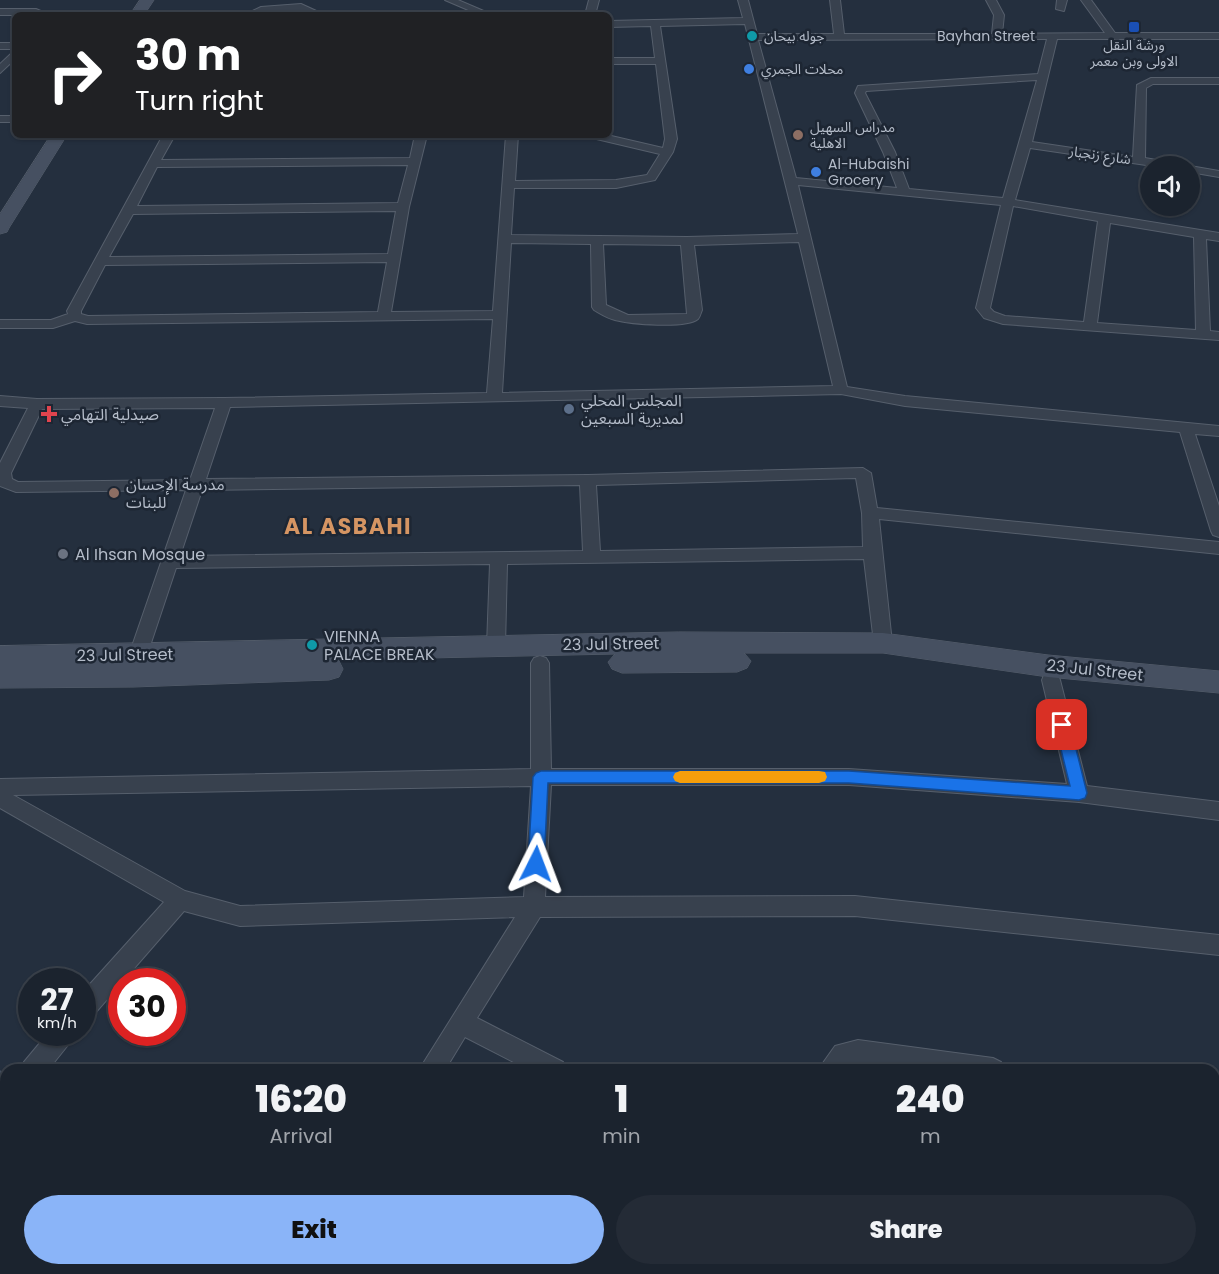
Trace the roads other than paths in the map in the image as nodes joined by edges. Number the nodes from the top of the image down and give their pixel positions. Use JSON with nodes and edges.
{"nodes":[{"id":1,"x":450,"y":0,"type":"edge"},
{"id":2,"x":743,"y":0,"type":"edge"},
{"id":3,"x":835,"y":0,"type":"edge"},
{"id":4,"x":991,"y":0,"type":"edge"},
{"id":5,"x":1086,"y":0,"type":"edge"},
{"id":6,"x":304,"y":4,"type":"edge"},
{"id":7,"x":12,"y":12,"type":"edge"},
{"id":8,"x":36,"y":12,"type":"edge"},
{"id":9,"x":256,"y":12,"type":"edge"},
{"id":10,"x":480,"y":12,"type":"edge"},
{"id":11,"x":749,"y":21,"type":"junction"},
{"id":12,"x":612,"y":24,"type":"edge"},
{"id":13,"x":655,"y":24,"type":"junction"},
{"id":14,"x":1111,"y":35,"type":"junction"},
{"id":15,"x":839,"y":36,"type":"junction"},
{"id":16,"x":997,"y":36,"type":"junction"},
{"id":17,"x":1053,"y":36,"type":"junction"},
{"id":18,"x":1219,"y":36,"type":"edge"},
{"id":19,"x":753,"y":37,"type":"junction"},
{"id":20,"x":12,"y":56,"type":"edge"},
{"id":21,"x":612,"y":61,"type":"edge"},
{"id":22,"x":659,"y":61,"type":"junction"},
{"id":23,"x":0,"y":70,"type":"edge"},
{"id":24,"x":1041,"y":77,"type":"junction"},
{"id":25,"x":1219,"y":81,"type":"edge"},
{"id":26,"x":57,"y":138,"type":"edge"},
{"id":27,"x":168,"y":138,"type":"edge"},
{"id":28,"x":420,"y":138,"type":"edge"},
{"id":29,"x":512,"y":138,"type":"edge"},
{"id":30,"x":605,"y":138,"type":"edge"},
{"id":31,"x":1026,"y":144,"type":"junction"},
{"id":32,"x":667,"y":152,"type":"junction"},
{"id":33,"x":415,"y":161,"type":"junction"},
{"id":34,"x":1139,"y":161,"type":"joint"},
{"id":35,"x":155,"y":164,"type":"junction"},
{"id":36,"x":1200,"y":171,"type":"edge"},
{"id":37,"x":1219,"y":174,"type":"edge"},
{"id":38,"x":791,"y":181,"type":"junction"},
{"id":39,"x":509,"y":185,"type":"junction"},
{"id":40,"x":904,"y":191,"type":"junction"},
{"id":41,"x":1008,"y":202,"type":"junction"},
{"id":42,"x":403,"y":207,"type":"junction"},
{"id":43,"x":130,"y":210,"type":"junction"},
{"id":44,"x":1104,"y":218,"type":"junction"},
{"id":45,"x":0,"y":228,"type":"edge"},
{"id":46,"x":1200,"y":234,"type":"junction"},
{"id":47,"x":1219,"y":237,"type":"edge"},
{"id":48,"x":804,"y":238,"type":"junction"},
{"id":49,"x":506,"y":239,"type":"junction"},
{"id":50,"x":597,"y":241,"type":"junction"},
{"id":51,"x":687,"y":241,"type":"junction"},
{"id":52,"x":395,"y":258,"type":"junction"},
{"id":53,"x":103,"y":261,"type":"junction"},
{"id":54,"x":498,"y":315,"type":"junction"},
{"id":55,"x":75,"y":316,"type":"junction"},
{"id":56,"x":384,"y":316,"type":"junction"},
{"id":57,"x":0,"y":324,"type":"edge"},
{"id":58,"x":1090,"y":326,"type":"junction"},
{"id":59,"x":1203,"y":334,"type":"junction"},
{"id":60,"x":1219,"y":336,"type":"edge"},
{"id":61,"x":841,"y":390,"type":"junction"},
{"id":62,"x":494,"y":398,"type":"junction"},
{"id":63,"x":0,"y":401,"type":"edge"},
{"id":64,"x":224,"y":403,"type":"junction"},
{"id":65,"x":37,"y":404,"type":"junction"},
{"id":66,"x":1186,"y":428,"type":"junction"},
{"id":67,"x":1219,"y":431,"type":"edge"},
{"id":68,"x":588,"y":480,"type":"junction"},
{"id":69,"x":197,"y":483,"type":"junction"},
{"id":70,"x":870,"y":513,"type":"junction"},
{"id":71,"x":1219,"y":531,"type":"edge"},
{"id":72,"x":1219,"y":548,"type":"edge"},
{"id":73,"x":872,"y":553,"type":"junction"},
{"id":74,"x":592,"y":556,"type":"junction"},
{"id":75,"x":499,"y":559,"type":"junction"},
{"id":76,"x":171,"y":562,"type":"junction"},
{"id":77,"x":883,"y":643,"type":"junction"},
{"id":78,"x":496,"y":646,"type":"junction"},
{"id":79,"x":0,"y":657,"type":"edge"},
{"id":80,"x":540,"y":663,"type":"junction"},
{"id":81,"x":135,"y":666,"type":"junction"},
{"id":82,"x":1049,"y":673,"type":"junction"},
{"id":83,"x":0,"y":677,"type":"edge"},
{"id":84,"x":1219,"y":682,"type":"edge"},
{"id":85,"x":1219,"y":698,"type":"edge"},
{"id":86,"x":541,"y":777,"type":"junction"},
{"id":87,"x":0,"y":787,"type":"edge"},
{"id":88,"x":1079,"y":793,"type":"junction"},
{"id":89,"x":0,"y":798,"type":"edge"},
{"id":90,"x":1219,"y":811,"type":"edge"},
{"id":91,"x":180,"y":900,"type":"junction"},
{"id":92,"x":534,"y":907,"type":"junction"},
{"id":93,"x":1219,"y":945,"type":"edge"},
{"id":94,"x":96,"y":995,"type":"edge"},
{"id":95,"x":461,"y":1022,"type":"junction"},
{"id":96,"x":52,"y":1046,"type":"edge"},
{"id":97,"x":37,"y":1064,"type":"edge"},
{"id":98,"x":435,"y":1064,"type":"edge"},
{"id":99,"x":543,"y":1064,"type":"edge"},
{"id":100,"x":835,"y":1064,"type":"edge"},
{"id":101,"x":948,"y":1064,"type":"edge"}],
"edges":[{"from":1,"to":10,"type":"street"},
{"from":2,"to":11,"type":"street"},
{"from":3,"to":15,"type":"street"},
{"from":4,"to":16,"type":"street"},
{"from":5,"to":14,"type":"street"},
{"from":6,"to":9,"type":"street"},
{"from":7,"to":8,"type":"street"},
{"from":11,"to":13,"type":"street"},
{"from":11,"to":19,"type":"street"},
{"from":12,"to":13,"type":"street"},
{"from":13,"to":22,"type":"street"},
{"from":14,"to":17,"type":"street","name":"Bayhan Street"},
{"from":14,"to":18,"type":"street","name":"Bayhan Street"},
{"from":15,"to":16,"type":"street","name":"Bayhan Street"},
{"from":15,"to":19,"type":"street","name":"Bayhan Street"},
{"from":16,"to":17,"type":"street","name":"Bayhan Street"},
{"from":17,"to":24,"type":"street"},
{"from":19,"to":38,"type":"street"},
{"from":20,"to":23,"type":"street"},
{"from":21,"to":22,"type":"street"},
{"from":22,"to":32,"type":"street"},
{"from":24,"to":31,"type":"street"},
{"from":24,"to":40,"type":"street"},
{"from":25,"to":34,"type":"street"},
{"from":26,"to":45,"type":"street"},
{"from":27,"to":35,"type":"street"},
{"from":28,"to":33,"type":"street"},
{"from":29,"to":39,"type":"street"},
{"from":30,"to":32,"type":"street"},
{"from":31,"to":34,"type":"street","name":"شارع زنجبار"},
{"from":31,"to":41,"type":"street"},
{"from":32,"to":39,"type":"street"},
{"from":33,"to":35,"type":"street"},
{"from":33,"to":42,"type":"street"},
{"from":35,"to":43,"type":"street"},
{"from":36,"to":37,"type":"street"},
{"from":38,"to":40,"type":"street"},
{"from":38,"to":48,"type":"street"},
{"from":39,"to":49,"type":"street"},
{"from":40,"to":41,"type":"street"},
{"from":41,"to":44,"type":"street"},
{"from":41,"to":58,"type":"street"},
{"from":42,"to":43,"type":"street"},
{"from":42,"to":52,"type":"street"},
{"from":43,"to":53,"type":"street"},
{"from":44,"to":46,"type":"street"},
{"from":44,"to":58,"type":"street"},
{"from":46,"to":47,"type":"street"},
{"from":46,"to":59,"type":"street"},
{"from":48,"to":51,"type":"street"},
{"from":48,"to":61,"type":"street"},
{"from":49,"to":50,"type":"street"},
{"from":49,"to":54,"type":"street"},
{"from":50,"to":51,"type":"street"},
{"from":50,"to":51,"type":"street"},
{"from":52,"to":53,"type":"street"},
{"from":52,"to":56,"type":"street"},
{"from":53,"to":55,"type":"street"},
{"from":54,"to":56,"type":"street"},
{"from":54,"to":62,"type":"street"},
{"from":55,"to":56,"type":"street"},
{"from":55,"to":57,"type":"street"},
{"from":58,"to":59,"type":"street"},
{"from":59,"to":60,"type":"street"},
{"from":61,"to":62,"type":"street"},
{"from":61,"to":66,"type":"street"},
{"from":62,"to":64,"type":"street"},
{"from":63,"to":65,"type":"street"},
{"from":64,"to":65,"type":"street"},
{"from":64,"to":69,"type":"street"},
{"from":65,"to":69,"type":"street"},
{"from":66,"to":67,"type":"street"},
{"from":66,"to":71,"type":"street"},
{"from":68,"to":69,"type":"street"},
{"from":68,"to":70,"type":"street"},
{"from":68,"to":74,"type":"street"},
{"from":69,"to":76,"type":"street"},
{"from":70,"to":72,"type":"street"},
{"from":70,"to":73,"type":"street"},
{"from":73,"to":74,"type":"street"},
{"from":73,"to":77,"type":"street"},
{"from":74,"to":75,"type":"street"},
{"from":75,"to":76,"type":"street"},
{"from":75,"to":78,"type":"street"},
{"from":76,"to":81,"type":"street"},
{"from":77,"to":78,"type":"street","name":"23 Jul Street"},
{"from":77,"to":82,"type":"street","name":"23 Jul Street"},
{"from":78,"to":81,"type":"street","name":"23 Jul Street"},
{"from":79,"to":81,"type":"street","name":"23 Jul Street"},
{"from":80,"to":81,"type":"street","name":"23 Jul Street"},
{"from":80,"to":82,"type":"street","name":"23 Jul Street"},
{"from":80,"to":86,"type":"street"},
{"from":81,"to":83,"type":"street","name":"23 Jul Street"},
{"from":82,"to":84,"type":"street","name":"23 Jul Street"},
{"from":82,"to":85,"type":"street","name":"23 Jul Street"},
{"from":82,"to":88,"type":"street"},
{"from":86,"to":87,"type":"street"},
{"from":86,"to":88,"type":"street"},
{"from":86,"to":92,"type":"street"},
{"from":88,"to":90,"type":"street"},
{"from":89,"to":91,"type":"street"},
{"from":91,"to":92,"type":"street"},
{"from":91,"to":94,"type":"street"},
{"from":92,"to":93,"type":"street"},
{"from":92,"to":95,"type":"street"},
{"from":95,"to":98,"type":"street"},
{"from":95,"to":99,"type":"street"},
{"from":96,"to":97,"type":"street"},
{"from":100,"to":101,"type":"street"}]}
